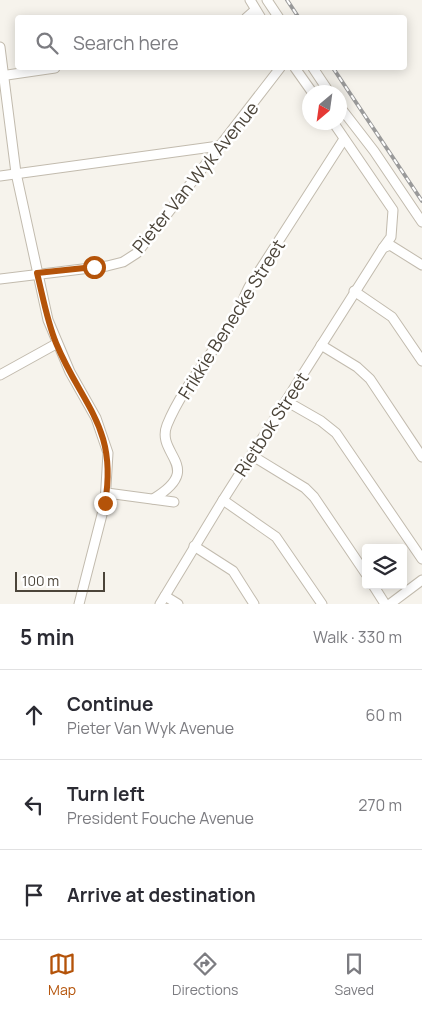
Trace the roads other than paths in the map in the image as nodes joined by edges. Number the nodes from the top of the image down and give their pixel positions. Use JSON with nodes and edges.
{"nodes":[{"id":1,"x":250,"y":0,"type":"edge"},
{"id":2,"x":267,"y":0,"type":"edge"},
{"id":3,"x":255,"y":10,"type":"junction"},
{"id":4,"x":249,"y":15,"type":"edge"},
{"id":5,"x":259,"y":15,"type":"edge"},
{"id":6,"x":276,"y":15,"type":"edge"},
{"id":7,"x":0,"y":47,"type":"edge"},
{"id":8,"x":40,"y":70,"type":"edge"},
{"id":9,"x":278,"y":70,"type":"edge"},
{"id":10,"x":296,"y":70,"type":"edge"},
{"id":11,"x":313,"y":70,"type":"edge"},
{"id":12,"x":2,"y":75,"type":"edge"},
{"id":13,"x":307,"y":85,"type":"edge"},
{"id":14,"x":324,"y":85,"type":"edge"},
{"id":15,"x":347,"y":116,"type":"edge"},
{"id":16,"x":338,"y":130,"type":"edge"},
{"id":17,"x":344,"y":139,"type":"junction"},
{"id":18,"x":219,"y":146,"type":"junction"},
{"id":19,"x":16,"y":173,"type":"junction"},
{"id":20,"x":0,"y":176,"type":"edge"},
{"id":21,"x":422,"y":222,"type":"edge"},
{"id":22,"x":384,"y":247,"type":"junction"},
{"id":23,"x":422,"y":265,"type":"edge"},
{"id":24,"x":37,"y":273,"type":"junction"},
{"id":25,"x":0,"y":279,"type":"edge"},
{"id":26,"x":354,"y":291,"type":"junction"},
{"id":27,"x":56,"y":344,"type":"junction"},
{"id":28,"x":322,"y":345,"type":"junction"},
{"id":29,"x":422,"y":361,"type":"edge"},
{"id":30,"x":0,"y":375,"type":"edge"},
{"id":31,"x":286,"y":401,"type":"junction"},
{"id":32,"x":251,"y":455,"type":"junction"},
{"id":33,"x":422,"y":457,"type":"edge"},
{"id":34,"x":107,"y":493,"type":"junction"},
{"id":35,"x":153,"y":499,"type":"junction"},
{"id":36,"x":222,"y":500,"type":"junction"},
{"id":37,"x":174,"y":502,"type":"dead end"},
{"id":38,"x":194,"y":546,"type":"junction"},
{"id":39,"x":422,"y":559,"type":"edge"},
{"id":40,"x":362,"y":568,"type":"edge"},
{"id":41,"x":422,"y":580,"type":"edge"},
{"id":42,"x":376,"y":589,"type":"edge"},
{"id":43,"x":162,"y":600,"type":"edge"},
{"id":44,"x":79,"y":604,"type":"edge"},
{"id":45,"x":178,"y":604,"type":"edge"},
{"id":46,"x":254,"y":604,"type":"edge"},
{"id":47,"x":322,"y":604,"type":"edge"},
{"id":48,"x":385,"y":604,"type":"edge"},
{"id":49,"x":390,"y":604,"type":"edge"}],
"edges":[{"from":1,"to":3,"type":"street"},
{"from":2,"to":6,"type":"street"},
{"from":3,"to":4,"type":"street"},
{"from":3,"to":5,"type":"street"},
{"from":7,"to":12,"type":"street"},
{"from":8,"to":12,"type":"street"},
{"from":9,"to":18,"type":"street","name":"Pieter Van Wyk Avenue"},
{"from":10,"to":13,"type":"street"},
{"from":11,"to":14,"type":"street"},
{"from":12,"to":19,"type":"street"},
{"from":15,"to":21,"type":"street"},
{"from":16,"to":17,"type":"street","name":"Rietbok Street"},
{"from":17,"to":22,"type":"street","name":"Rietbok Street"},
{"from":17,"to":35,"type":"street","name":"Frikkie Benecke Street"},
{"from":18,"to":19,"type":"street"},
{"from":18,"to":24,"type":"street","name":"Pieter Van Wyk Avenue"},
{"from":19,"to":20,"type":"street"},
{"from":19,"to":24,"type":"street"},
{"from":22,"to":23,"type":"street"},
{"from":22,"to":26,"type":"street","name":"Rietbok Street"},
{"from":24,"to":25,"type":"street","name":"Pieter Van Wyk Avenue"},
{"from":24,"to":27,"type":"street"},
{"from":26,"to":28,"type":"street","name":"Rietbok Street"},
{"from":26,"to":29,"type":"street"},
{"from":27,"to":30,"type":"street"},
{"from":27,"to":34,"type":"street"},
{"from":28,"to":31,"type":"street","name":"Rietbok Street"},
{"from":28,"to":33,"type":"street"},
{"from":31,"to":32,"type":"street","name":"Rietbok Street"},
{"from":31,"to":39,"type":"street"},
{"from":32,"to":36,"type":"street","name":"Rietbok Street"},
{"from":32,"to":40,"type":"street"},
{"from":34,"to":35,"type":"street"},
{"from":34,"to":44,"type":"street"},
{"from":35,"to":37,"type":"street"},
{"from":36,"to":38,"type":"street","name":"Rietbok Street"},
{"from":36,"to":47,"type":"street"},
{"from":38,"to":43,"type":"street","name":"Rietbok Street"},
{"from":38,"to":46,"type":"street"},
{"from":41,"to":49,"type":"street"},
{"from":42,"to":48,"type":"street"},
{"from":43,"to":45,"type":"street"}]}
